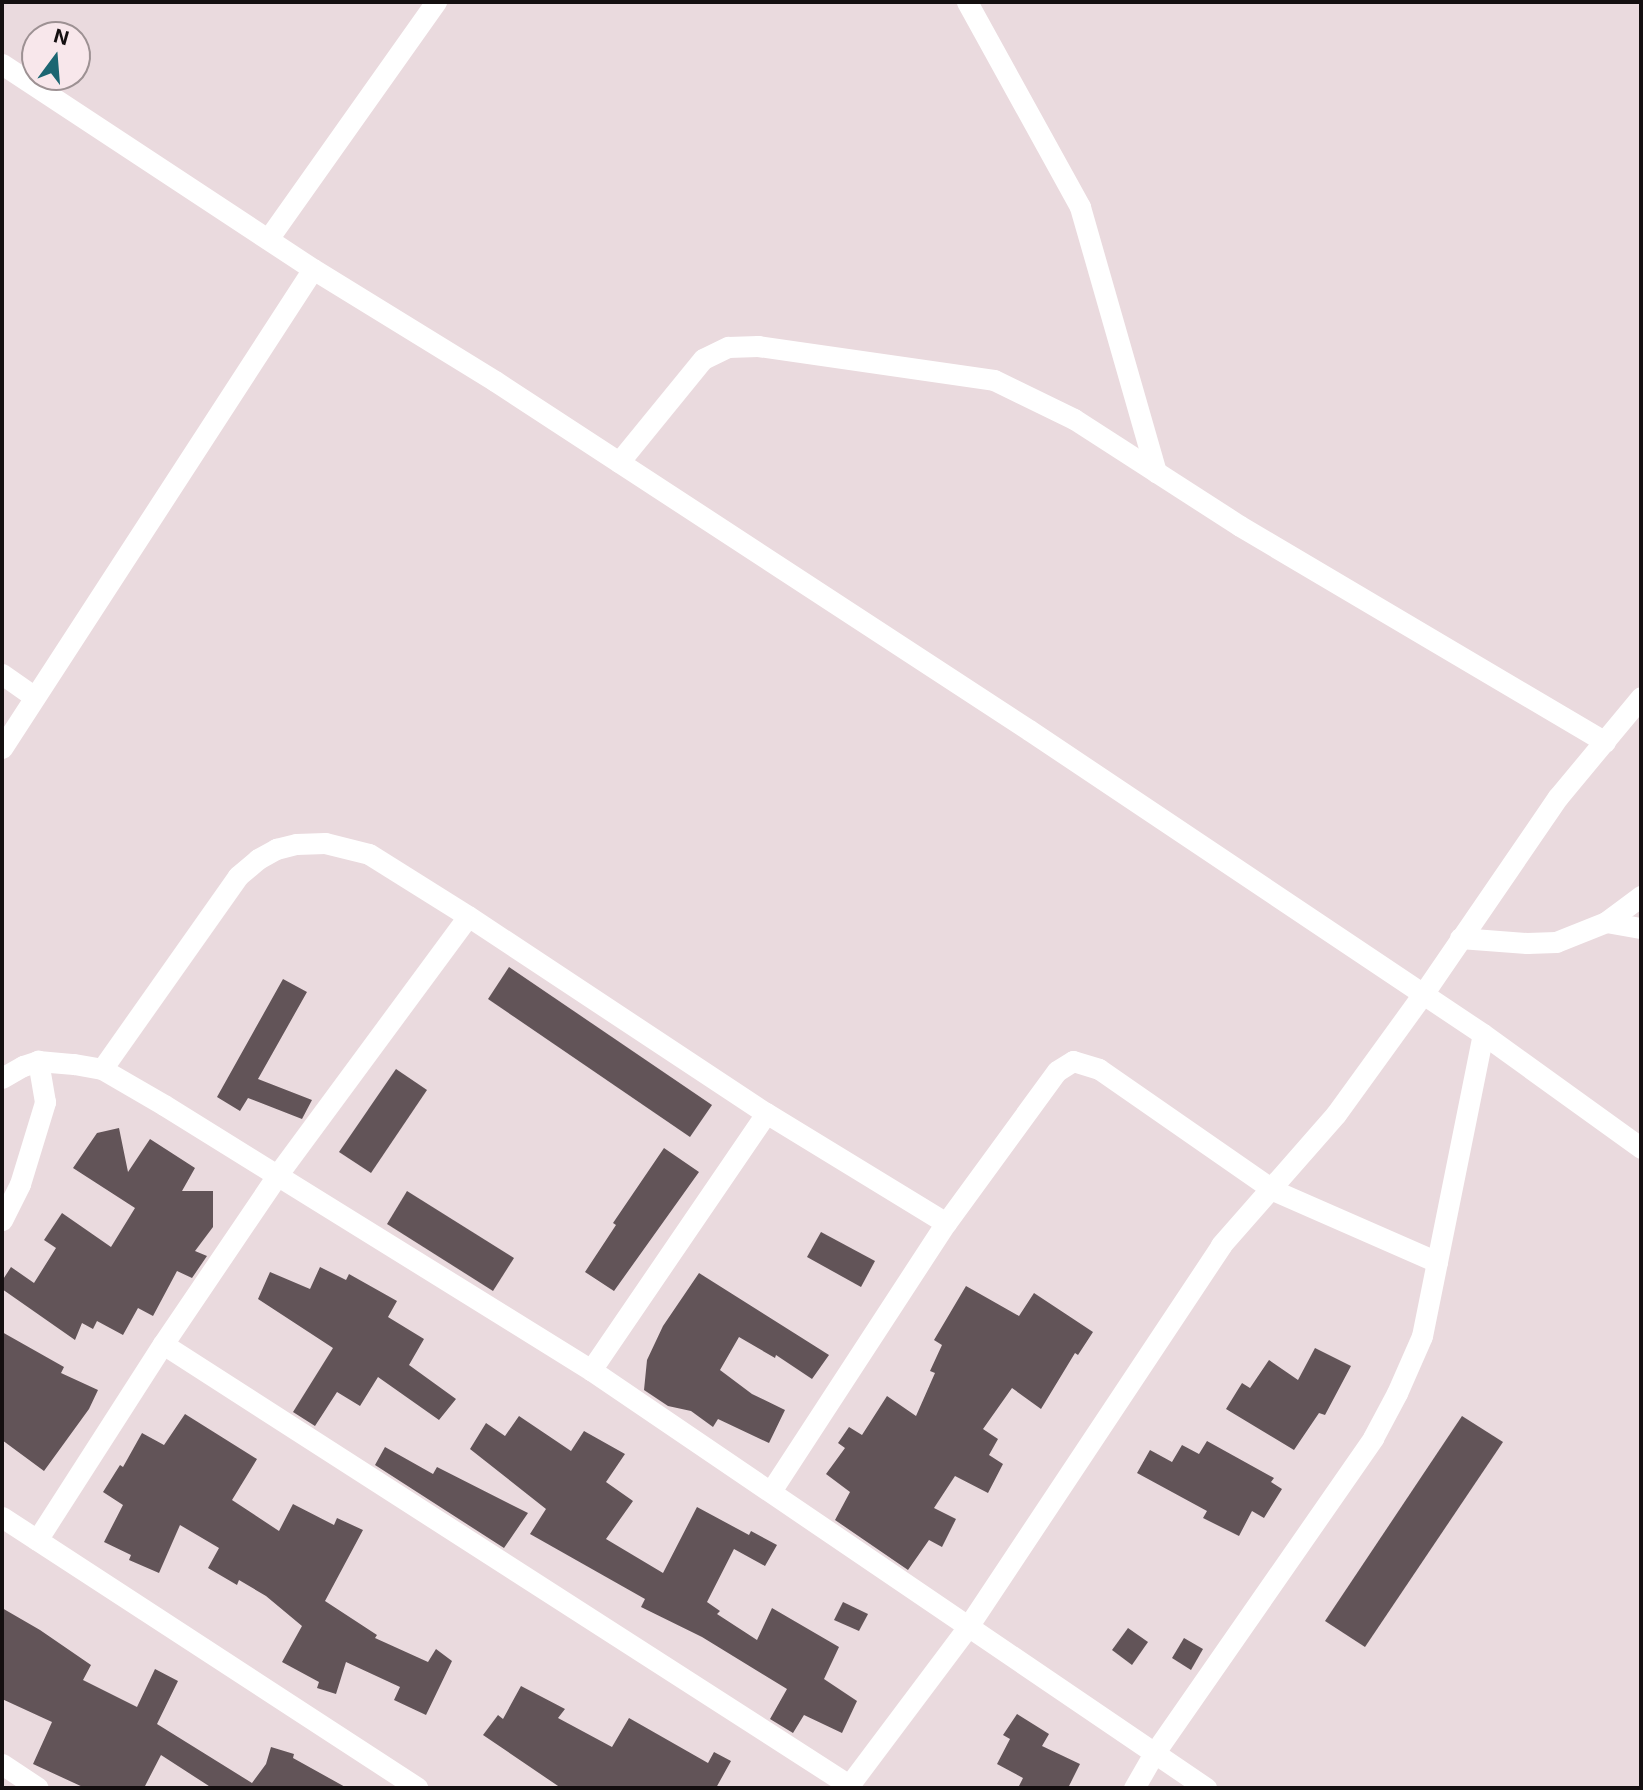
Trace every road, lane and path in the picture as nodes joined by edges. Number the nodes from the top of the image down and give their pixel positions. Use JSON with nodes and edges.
{"nodes":[{"id":1,"x":436,"y":2,"type":"edge"},
{"id":2,"x":967,"y":2,"type":"edge"},
{"id":3,"x":2,"y":64,"type":"edge"},
{"id":4,"x":268,"y":239,"type":"junction"},
{"id":5,"x":313,"y":269,"type":"junction"},
{"id":6,"x":619,"y":461,"type":"junction"},
{"id":7,"x":1156,"y":472,"type":"junction"},
{"id":8,"x":2,"y":674,"type":"edge"},
{"id":9,"x":33,"y":695,"type":"junction"},
{"id":10,"x":1641,"y":697,"type":"edge"},
{"id":11,"x":1605,"y":742,"type":"junction"},
{"id":12,"x":2,"y":748,"type":"edge"},
{"id":13,"x":1641,"y":896,"type":"edge"},
{"id":14,"x":468,"y":916,"type":"junction"},
{"id":15,"x":1606,"y":922,"type":"junction"},
{"id":16,"x":1641,"y":928,"type":"edge"},
{"id":17,"x":1460,"y":938,"type":"junction"},
{"id":18,"x":1423,"y":994,"type":"junction"},
{"id":19,"x":1483,"y":1034,"type":"junction"},
{"id":20,"x":21,"y":1063,"type":"edge"},
{"id":21,"x":102,"y":1069,"type":"junction"},
{"id":22,"x":2,"y":1078,"type":"edge"},
{"id":23,"x":766,"y":1113,"type":"junction"},
{"id":24,"x":1641,"y":1148,"type":"edge"},
{"id":25,"x":278,"y":1174,"type":"junction"},
{"id":26,"x":1273,"y":1190,"type":"junction"},
{"id":27,"x":2,"y":1220,"type":"edge"},
{"id":28,"x":946,"y":1223,"type":"junction"},
{"id":29,"x":1437,"y":1262,"type":"junction"},
{"id":30,"x":163,"y":1344,"type":"junction"},
{"id":31,"x":592,"y":1370,"type":"junction"},
{"id":32,"x":771,"y":1491,"type":"junction"},
{"id":33,"x":2,"y":1517,"type":"edge"},
{"id":34,"x":37,"y":1540,"type":"junction"},
{"id":35,"x":967,"y":1628,"type":"junction"},
{"id":36,"x":1153,"y":1755,"type":"junction"},
{"id":37,"x":2,"y":1764,"type":"edge"},
{"id":38,"x":848,"y":1787,"type":"edge"},
{"id":39,"x":38,"y":1788,"type":"edge"},
{"id":40,"x":418,"y":1788,"type":"edge"},
{"id":41,"x":1134,"y":1788,"type":"edge"},
{"id":42,"x":1206,"y":1788,"type":"edge"}],
"edges":[{"from":1,"to":4,"type":"street"},
{"from":2,"to":7,"type":"street"},
{"from":3,"to":4,"type":"street"},
{"from":4,"to":5,"type":"street"},
{"from":5,"to":6,"type":"street"},
{"from":5,"to":9,"type":"street"},
{"from":6,"to":7,"type":"street"},
{"from":6,"to":18,"type":"street"},
{"from":7,"to":11,"type":"street"},
{"from":8,"to":9,"type":"street"},
{"from":9,"to":12,"type":"street"},
{"from":10,"to":11,"type":"street"},
{"from":11,"to":17,"type":"street"},
{"from":13,"to":15,"type":"street"},
{"from":14,"to":21,"type":"street"},
{"from":14,"to":23,"type":"street"},
{"from":14,"to":25,"type":"street"},
{"from":15,"to":16,"type":"street"},
{"from":15,"to":17,"type":"street"},
{"from":17,"to":18,"type":"street"},
{"from":18,"to":19,"type":"street"},
{"from":18,"to":26,"type":"street"},
{"from":19,"to":24,"type":"street"},
{"from":19,"to":29,"type":"street"},
{"from":20,"to":21,"type":"street"},
{"from":20,"to":22,"type":"street"},
{"from":20,"to":27,"type":"street"},
{"from":21,"to":25,"type":"street"},
{"from":23,"to":28,"type":"street"},
{"from":23,"to":31,"type":"street"},
{"from":25,"to":30,"type":"street"},
{"from":25,"to":31,"type":"street"},
{"from":26,"to":28,"type":"street"},
{"from":26,"to":29,"type":"street"},
{"from":26,"to":35,"type":"street"},
{"from":28,"to":32,"type":"street"},
{"from":29,"to":36,"type":"street"},
{"from":30,"to":34,"type":"street"},
{"from":30,"to":38,"type":"street"},
{"from":31,"to":32,"type":"street"},
{"from":32,"to":35,"type":"street"},
{"from":33,"to":34,"type":"street"},
{"from":34,"to":40,"type":"street"},
{"from":35,"to":36,"type":"street"},
{"from":35,"to":38,"type":"street"},
{"from":36,"to":41,"type":"street"},
{"from":36,"to":42,"type":"street"},
{"from":37,"to":39,"type":"street"}]}
